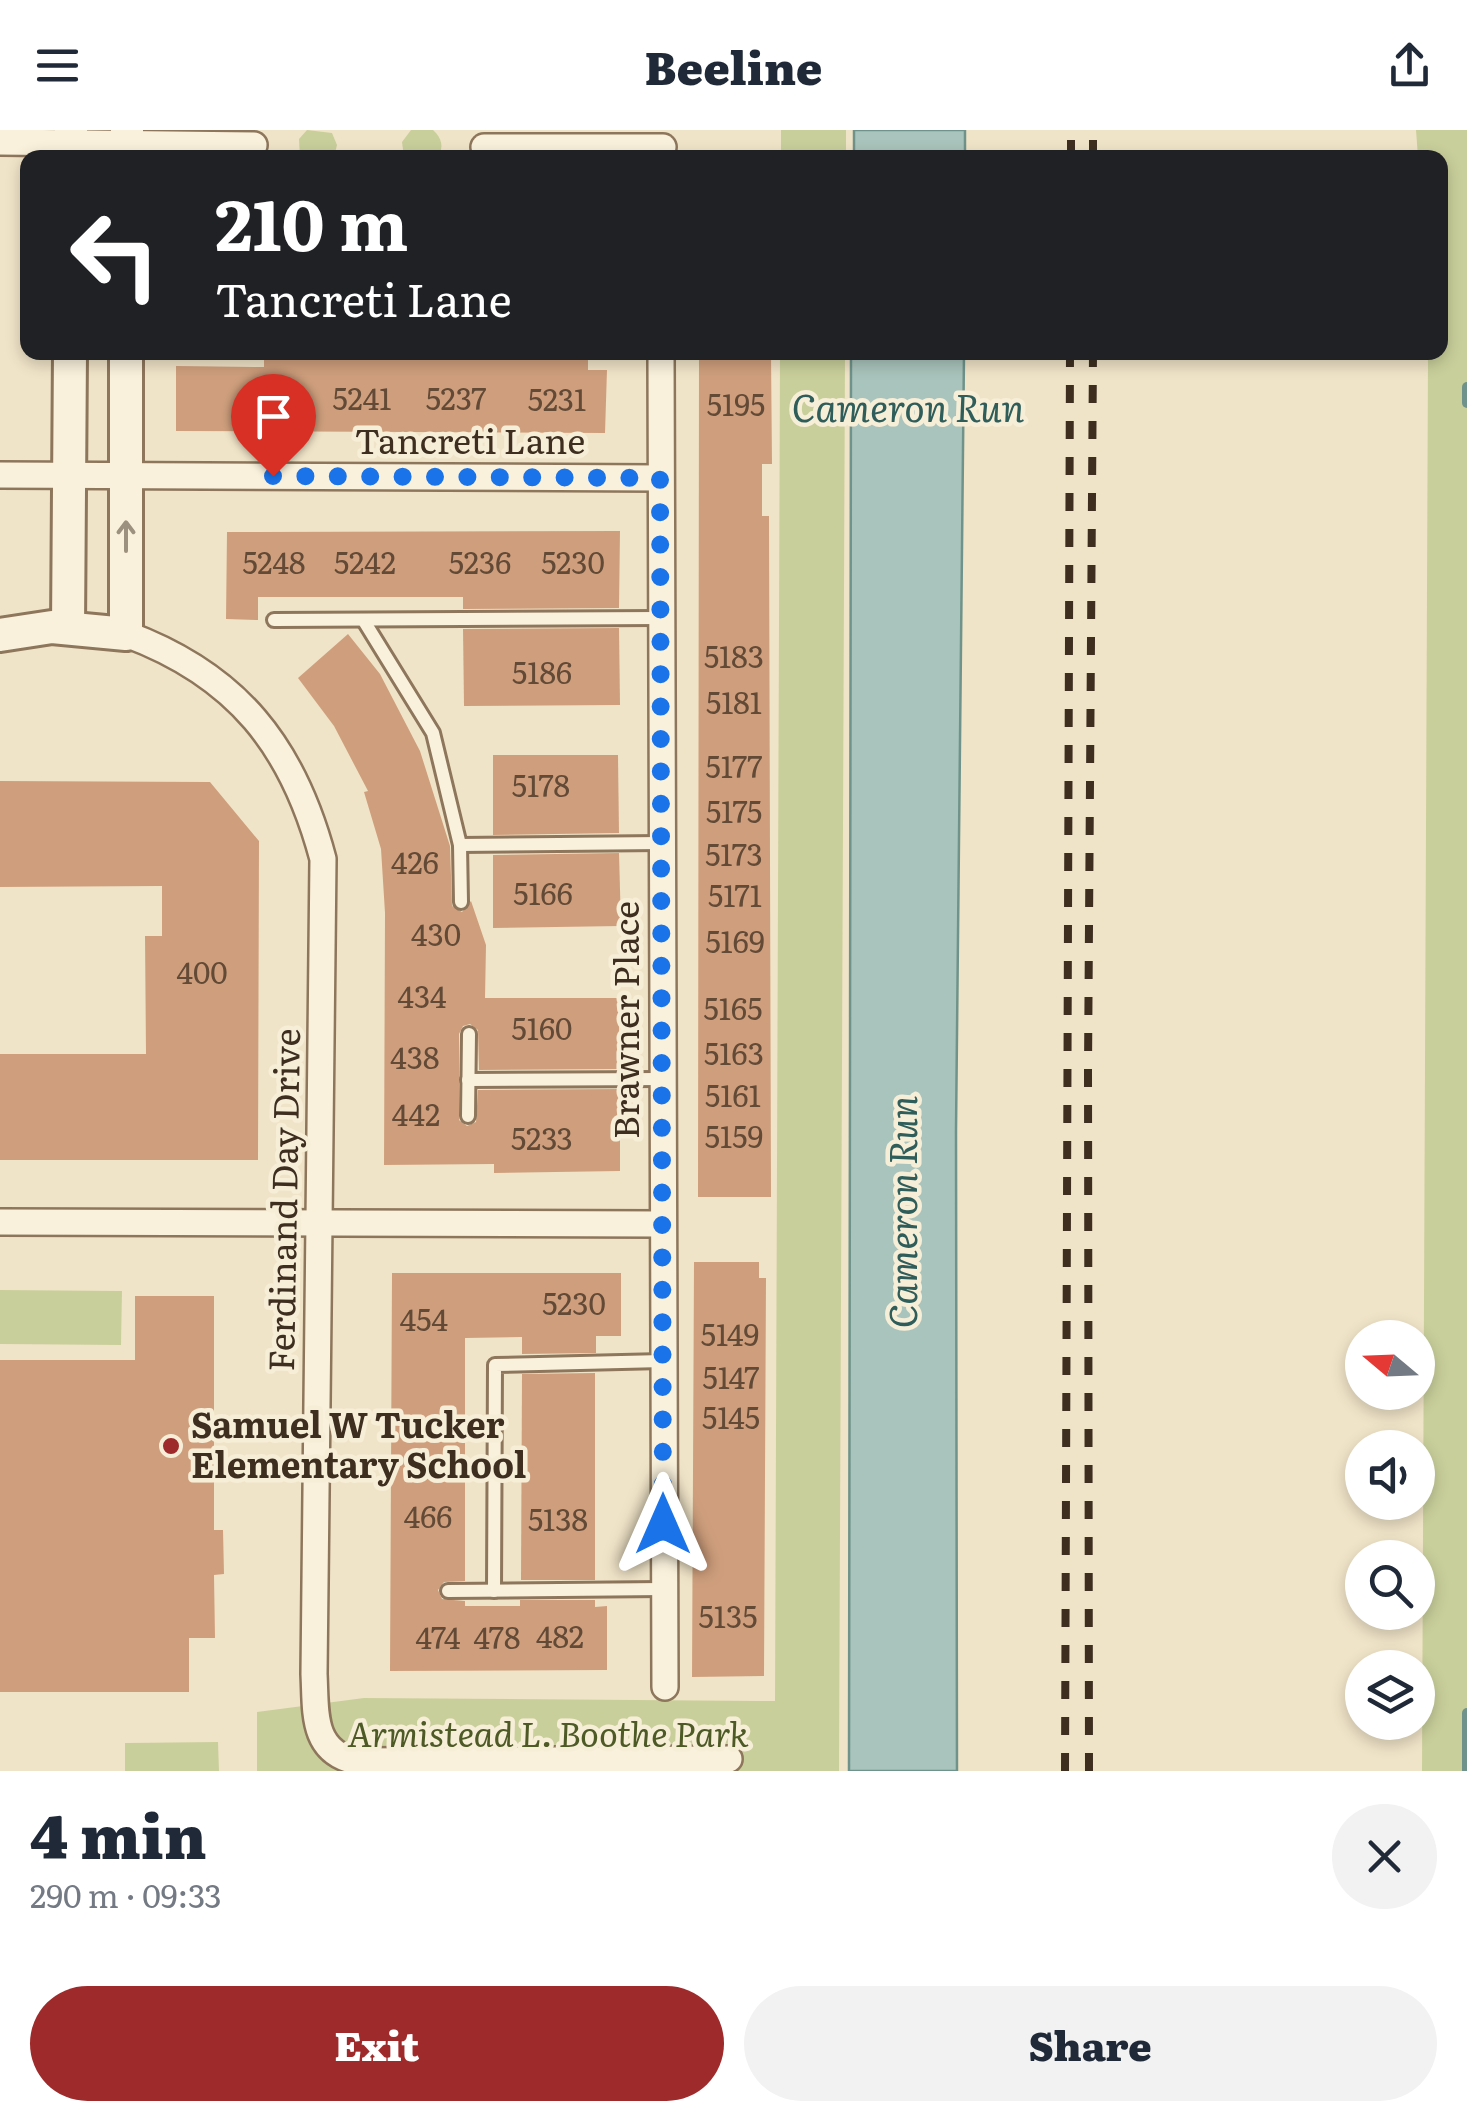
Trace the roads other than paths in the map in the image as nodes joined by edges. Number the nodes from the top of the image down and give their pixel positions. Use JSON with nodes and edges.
{"nodes":[{"id":1,"x":0,"y":142,"type":"edge"},
{"id":2,"x":71,"y":143,"type":"edge"},
{"id":3,"x":127,"y":144,"type":"edge"},
{"id":4,"x":256,"y":144,"type":"edge"},
{"id":5,"x":483,"y":145,"type":"edge"},
{"id":6,"x":663,"y":145,"type":"edge"},
{"id":7,"x":72,"y":360,"type":"edge"},
{"id":8,"x":124,"y":360,"type":"edge"},
{"id":9,"x":661,"y":360,"type":"edge"},
{"id":10,"x":0,"y":475,"type":"edge"},
{"id":11,"x":98,"y":475,"type":"junction"},
{"id":12,"x":660,"y":478,"type":"junction"},
{"id":13,"x":660,"y":618,"type":"junction"},
{"id":14,"x":274,"y":620,"type":"dead end"},
{"id":15,"x":364,"y":622,"type":"junction"},
{"id":16,"x":68,"y":628,"type":"junction"},
{"id":17,"x":0,"y":634,"type":"edge"},
{"id":18,"x":126,"y":634,"type":"junction"},
{"id":19,"x":661,"y":843,"type":"junction"},
{"id":20,"x":460,"y":845,"type":"junction"},
{"id":21,"x":461,"y":902,"type":"dead end"},
{"id":22,"x":469,"y":1034,"type":"dead end"},
{"id":23,"x":468,"y":1080,"type":"junction"},
{"id":24,"x":662,"y":1080,"type":"junction"},
{"id":25,"x":468,"y":1116,"type":"dead end"},
{"id":26,"x":0,"y":1222,"type":"edge"},
{"id":27,"x":320,"y":1223,"type":"junction"},
{"id":28,"x":662,"y":1224,"type":"junction"},
{"id":29,"x":663,"y":1362,"type":"junction"},
{"id":30,"x":663,"y":1589,"type":"junction"},
{"id":31,"x":494,"y":1590,"type":"junction"},
{"id":32,"x":448,"y":1591,"type":"dead end"},
{"id":33,"x":665,"y":1686,"type":"dead end"},
{"id":34,"x":729,"y":1759,"type":"dead end"}],
"edges":[{"from":1,"to":2,"type":"street"},
{"from":2,"to":3,"type":"street"},
{"from":3,"to":4,"type":"street"},
{"from":5,"to":6,"type":"street"},
{"from":7,"to":11,"type":"street"},
{"from":8,"to":11,"type":"street"},
{"from":9,"to":12,"type":"street","name":"Brawner Place"},
{"from":10,"to":11,"type":"street","name":"Tancreti Lane"},
{"from":11,"to":12,"type":"street","name":"Tancreti Lane"},
{"from":11,"to":16,"type":"street"},
{"from":18,"to":11,"type":"street","one_way":true},
{"from":12,"to":13,"type":"street","name":"Brawner Place"},
{"from":13,"to":15,"type":"lane"},
{"from":13,"to":19,"type":"street","name":"Brawner Place"},
{"from":14,"to":15,"type":"lane"},
{"from":15,"to":20,"type":"lane"},
{"from":16,"to":17,"type":"street"},
{"from":16,"to":18,"type":"street"},
{"from":18,"to":27,"type":"street","name":"Ferdinand Day Drive"},
{"from":19,"to":20,"type":"lane"},
{"from":19,"to":24,"type":"street","name":"Brawner Place"},
{"from":20,"to":21,"type":"lane"},
{"from":22,"to":23,"type":"lane"},
{"from":23,"to":24,"type":"lane"},
{"from":23,"to":25,"type":"lane"},
{"from":24,"to":28,"type":"street","name":"Brawner Place"},
{"from":26,"to":27,"type":"street"},
{"from":27,"to":28,"type":"street"},
{"from":27,"to":34,"type":"street","name":"Ferdinand Day Drive"},
{"from":28,"to":29,"type":"street","name":"Brawner Place"},
{"from":29,"to":30,"type":"street","name":"Brawner Place"},
{"from":29,"to":31,"type":"lane"},
{"from":30,"to":31,"type":"lane"},
{"from":30,"to":33,"type":"street","name":"Brawner Place"},
{"from":31,"to":32,"type":"lane"}]}
